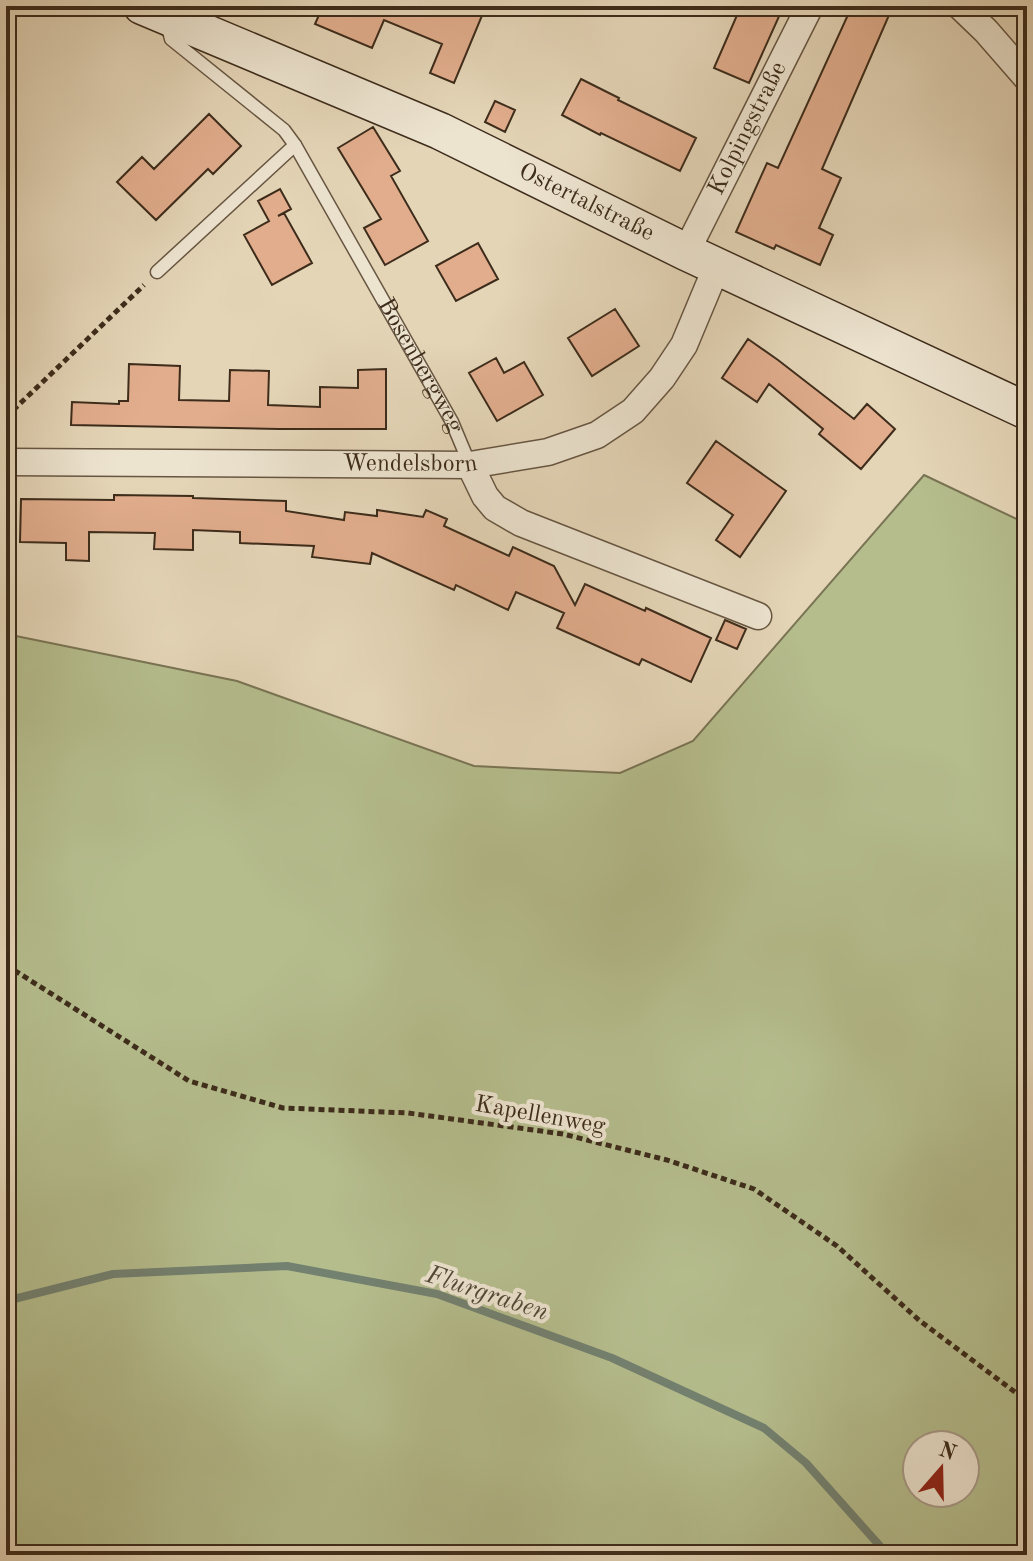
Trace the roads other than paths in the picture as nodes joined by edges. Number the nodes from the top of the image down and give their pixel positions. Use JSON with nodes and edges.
{"nodes":[{"id":1,"x":810,"y":6,"type":"edge"},
{"id":2,"x":960,"y":6,"type":"edge"},
{"id":3,"x":155,"y":11,"type":"edge"},
{"id":4,"x":1027,"y":78,"type":"edge"},
{"id":5,"x":295,"y":145,"type":"junction"},
{"id":6,"x":702,"y":259,"type":"junction"},
{"id":7,"x":157,"y":272,"type":"road end"},
{"id":8,"x":1027,"y":411,"type":"edge"},
{"id":9,"x":6,"y":462,"type":"edge"},
{"id":10,"x":470,"y":465,"type":"junction"},
{"id":11,"x":758,"y":616,"type":"dead end"}],
"edges":[{"from":1,"to":6,"type":"street","name":"Kolpingstraße"},
{"from":2,"to":4,"type":"street"},
{"from":3,"to":5,"type":"lane","name":"Bosenbergweg"},
{"from":3,"to":6,"type":"street","name":"Ostertalstraße"},
{"from":5,"to":7,"type":"lane"},
{"from":5,"to":10,"type":"lane","name":"Bosenbergweg"},
{"from":6,"to":8,"type":"street","name":"Ostertalstraße"},
{"from":6,"to":10,"type":"street","name":"Wendelsborn"},
{"from":9,"to":10,"type":"street","name":"Wendelsborn"},
{"from":10,"to":11,"type":"street","name":"Bosenbergweg"}]}
